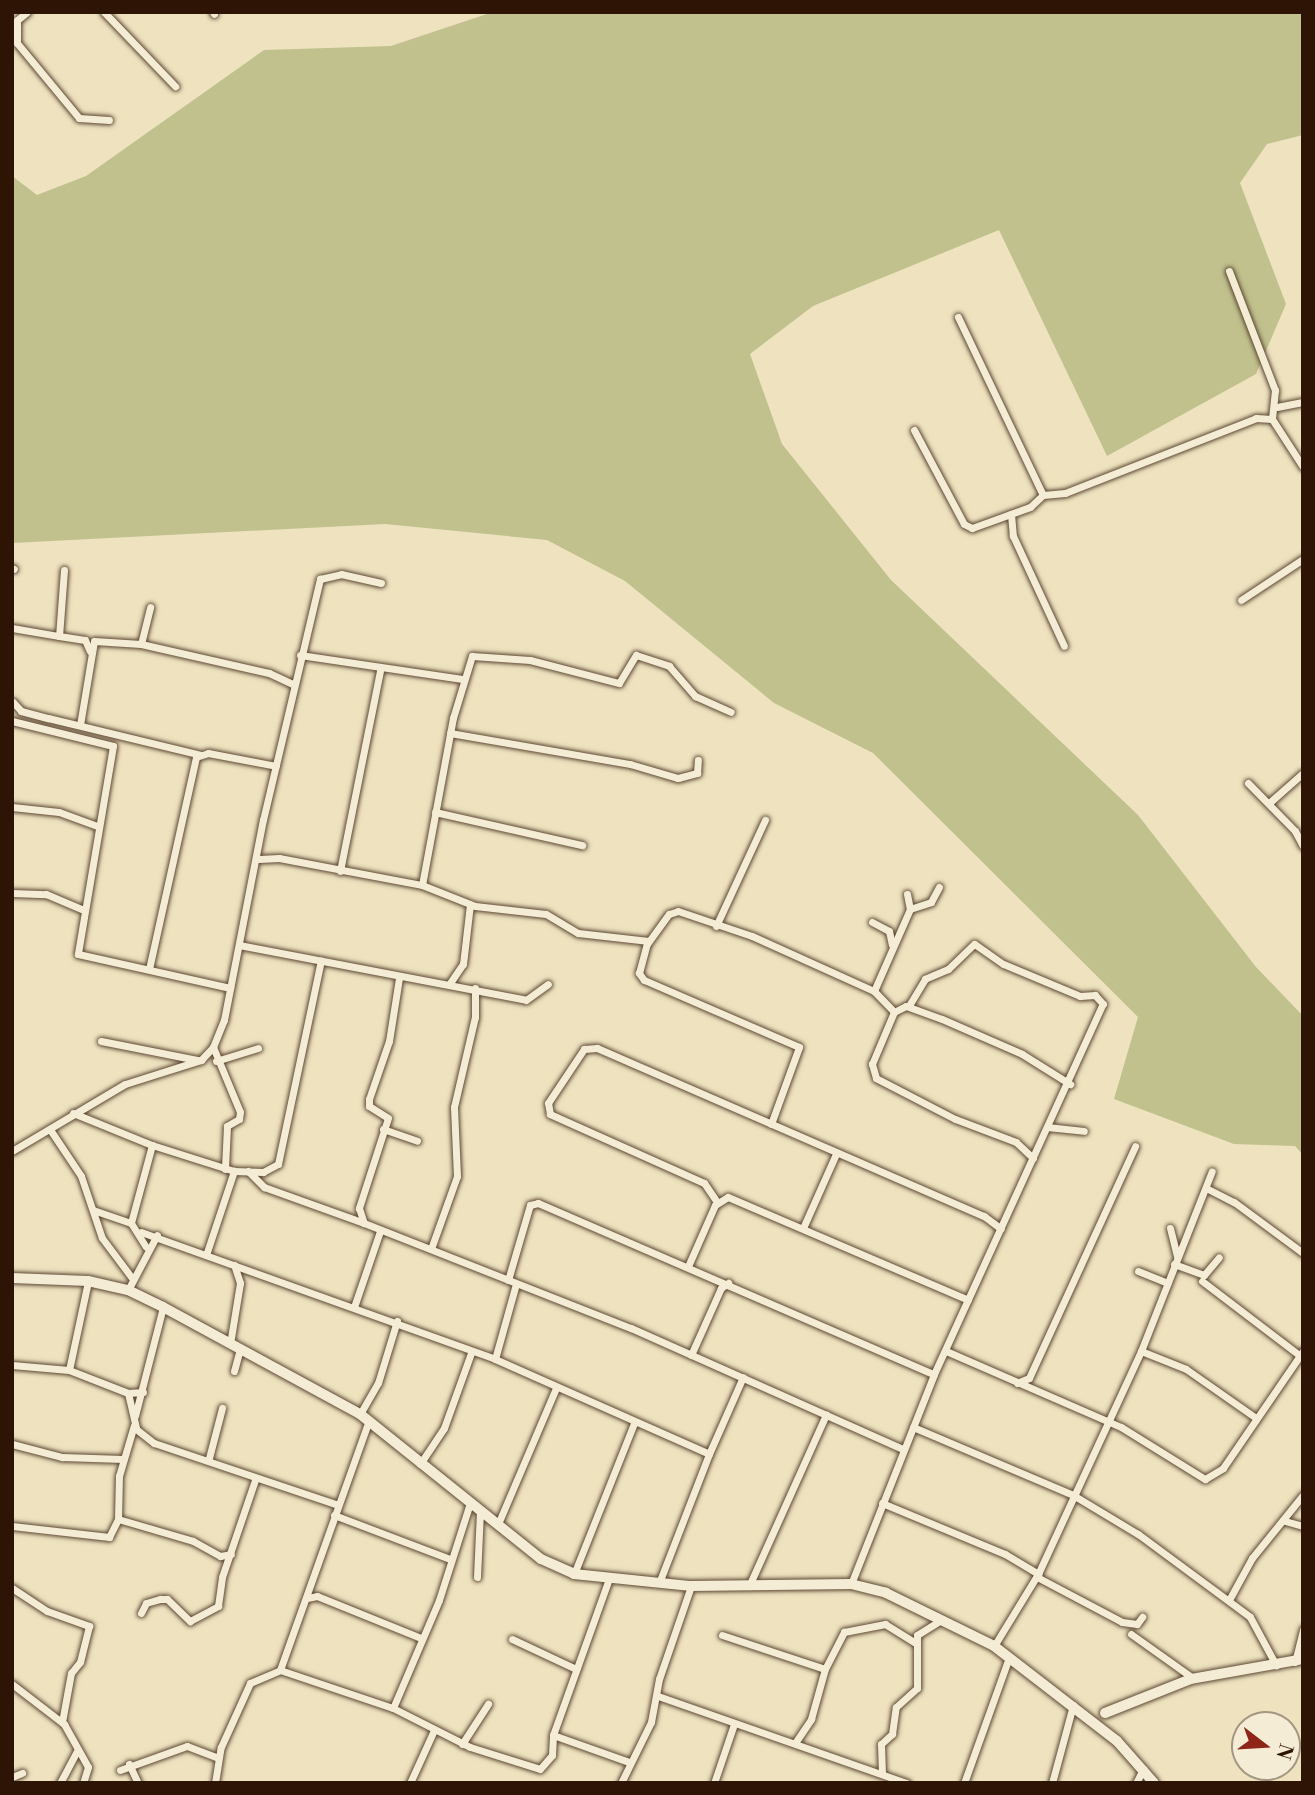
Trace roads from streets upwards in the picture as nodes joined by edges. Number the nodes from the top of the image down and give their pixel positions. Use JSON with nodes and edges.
{"nodes":[{"id":1,"x":27,"y":12,"type":"edge"},
{"id":2,"x":104,"y":12,"type":"edge"},
{"id":3,"x":175,"y":86,"type":"dead end"},
{"id":4,"x":109,"y":120,"type":"dead end"},
{"id":5,"x":1229,"y":271,"type":"dead end"},
{"id":6,"x":958,"y":317,"type":"dead end"},
{"id":7,"x":1303,"y":402,"type":"edge"},
{"id":8,"x":1277,"y":407,"type":"junction"},
{"id":9,"x":1272,"y":419,"type":"junction"},
{"id":10,"x":914,"y":430,"type":"dead end"},
{"id":11,"x":1303,"y":467,"type":"edge"},
{"id":12,"x":1043,"y":495,"type":"junction"},
{"id":13,"x":1011,"y":514,"type":"junction"},
{"id":14,"x":1303,"y":559,"type":"edge"},
{"id":15,"x":64,"y":570,"type":"dead end"},
{"id":16,"x":381,"y":583,"type":"dead end"},
{"id":17,"x":1241,"y":600,"type":"dead end"},
{"id":18,"x":149,"y":607,"type":"dead end"},
{"id":19,"x":12,"y":628,"type":"edge"},
{"id":20,"x":59,"y":636,"type":"junction"},
{"id":21,"x":85,"y":640,"type":"junction"},
{"id":22,"x":94,"y":641,"type":"junction"},
{"id":23,"x":141,"y":644,"type":"junction"},
{"id":24,"x":1064,"y":646,"type":"dead end"},
{"id":25,"x":90,"y":650,"type":"junction"},
{"id":26,"x":300,"y":656,"type":"junction"},
{"id":27,"x":380,"y":670,"type":"junction"},
{"id":28,"x":461,"y":680,"type":"junction"},
{"id":29,"x":293,"y":684,"type":"junction"},
{"id":30,"x":13,"y":702,"type":"edge"},
{"id":31,"x":731,"y":712,"type":"dead end"},
{"id":32,"x":12,"y":721,"type":"edge"},
{"id":33,"x":80,"y":725,"type":"junction"},
{"id":34,"x":450,"y":733,"type":"junction"},
{"id":35,"x":201,"y":755,"type":"junction"},
{"id":36,"x":698,"y":760,"type":"dead end"},
{"id":37,"x":276,"y":766,"type":"junction"},
{"id":38,"x":1303,"y":773,"type":"edge"},
{"id":39,"x":1248,"y":783,"type":"dead end"},
{"id":40,"x":1269,"y":803,"type":"junction"},
{"id":41,"x":12,"y":807,"type":"edge"},
{"id":42,"x":435,"y":812,"type":"junction"},
{"id":43,"x":765,"y":820,"type":"dead end"},
{"id":44,"x":97,"y":826,"type":"junction"},
{"id":45,"x":582,"y":845,"type":"dead end"},
{"id":46,"x":1303,"y":846,"type":"edge"},
{"id":47,"x":259,"y":859,"type":"junction"},
{"id":48,"x":340,"y":871,"type":"junction"},
{"id":49,"x":422,"y":885,"type":"junction"},
{"id":50,"x":939,"y":887,"type":"dead end"},
{"id":51,"x":12,"y":893,"type":"edge"},
{"id":52,"x":907,"y":894,"type":"dead end"},
{"id":53,"x":470,"y":904,"type":"junction"},
{"id":54,"x":82,"y":909,"type":"junction"},
{"id":55,"x":910,"y":909,"type":"junction"},
{"id":56,"x":872,"y":922,"type":"dead end"},
{"id":57,"x":716,"y":926,"type":"junction"},
{"id":58,"x":649,"y":941,"type":"junction"},
{"id":59,"x":239,"y":945,"type":"junction"},
{"id":60,"x":892,"y":945,"type":"junction"},
{"id":61,"x":320,"y":960,"type":"junction"},
{"id":62,"x":149,"y":969,"type":"junction"},
{"id":63,"x":399,"y":978,"type":"junction"},
{"id":64,"x":450,"y":983,"type":"junction"},
{"id":65,"x":548,"y":984,"type":"dead end"},
{"id":66,"x":230,"y":988,"type":"junction"},
{"id":67,"x":475,"y":988,"type":"junction"},
{"id":68,"x":874,"y":990,"type":"junction"},
{"id":69,"x":909,"y":1006,"type":"junction"},
{"id":70,"x":894,"y":1012,"type":"junction"},
{"id":71,"x":101,"y":1041,"type":"dead end"},
{"id":72,"x":213,"y":1047,"type":"junction"},
{"id":73,"x":258,"y":1048,"type":"dead end"},
{"id":74,"x":172,"y":1054,"type":"junction"},
{"id":75,"x":200,"y":1060,"type":"junction"},
{"id":76,"x":217,"y":1064,"type":"junction"},
{"id":77,"x":168,"y":1070,"type":"junction"},
{"id":78,"x":1070,"y":1084,"type":"junction"},
{"id":79,"x":73,"y":1113,"type":"junction"},
{"id":80,"x":771,"y":1124,"type":"junction"},
{"id":81,"x":1047,"y":1126,"type":"junction"},
{"id":82,"x":383,"y":1129,"type":"junction"},
{"id":83,"x":51,"y":1131,"type":"junction"},
{"id":84,"x":1084,"y":1131,"type":"dead end"},
{"id":85,"x":417,"y":1141,"type":"dead end"},
{"id":86,"x":152,"y":1145,"type":"junction"},
{"id":87,"x":1135,"y":1146,"type":"dead end"},
{"id":88,"x":12,"y":1151,"type":"edge"},
{"id":89,"x":836,"y":1154,"type":"junction"},
{"id":90,"x":1033,"y":1158,"type":"junction"},
{"id":91,"x":229,"y":1171,"type":"junction"},
{"id":92,"x":248,"y":1171,"type":"junction"},
{"id":93,"x":1212,"y":1171,"type":"dead end"},
{"id":94,"x":1206,"y":1188,"type":"junction"},
{"id":95,"x":717,"y":1202,"type":"junction"},
{"id":96,"x":93,"y":1210,"type":"junction"},
{"id":97,"x":131,"y":1223,"type":"junction"},
{"id":98,"x":364,"y":1223,"type":"junction"},
{"id":99,"x":803,"y":1228,"type":"junction"},
{"id":100,"x":1170,"y":1228,"type":"dead end"},
{"id":101,"x":1001,"y":1229,"type":"junction"},
{"id":102,"x":380,"y":1231,"type":"junction"},
{"id":103,"x":141,"y":1232,"type":"junction"},
{"id":104,"x":157,"y":1235,"type":"junction"},
{"id":105,"x":432,"y":1246,"type":"junction"},
{"id":106,"x":146,"y":1247,"type":"junction"},
{"id":107,"x":1303,"y":1253,"type":"edge"},
{"id":108,"x":206,"y":1255,"type":"junction"},
{"id":109,"x":1219,"y":1257,"type":"dead end"},
{"id":110,"x":1175,"y":1260,"type":"junction"},
{"id":111,"x":689,"y":1264,"type":"junction"},
{"id":112,"x":234,"y":1265,"type":"junction"},
{"id":113,"x":1138,"y":1271,"type":"dead end"},
{"id":114,"x":252,"y":1275,"type":"junction"},
{"id":115,"x":12,"y":1278,"type":"edge"},
{"id":116,"x":132,"y":1278,"type":"junction"},
{"id":117,"x":508,"y":1280,"type":"junction"},
{"id":118,"x":88,"y":1281,"type":"junction"},
{"id":119,"x":1202,"y":1281,"type":"dead end"},
{"id":120,"x":240,"y":1283,"type":"junction"},
{"id":121,"x":1168,"y":1283,"type":"junction"},
{"id":122,"x":516,"y":1284,"type":"junction"},
{"id":123,"x":724,"y":1286,"type":"junction"},
{"id":124,"x":128,"y":1290,"type":"junction"},
{"id":125,"x":968,"y":1300,"type":"junction"},
{"id":126,"x":163,"y":1307,"type":"junction"},
{"id":127,"x":354,"y":1307,"type":"junction"},
{"id":128,"x":397,"y":1321,"type":"junction"},
{"id":129,"x":235,"y":1347,"type":"junction"},
{"id":130,"x":946,"y":1351,"type":"junction"},
{"id":131,"x":1141,"y":1351,"type":"junction"},
{"id":132,"x":471,"y":1353,"type":"junction"},
{"id":133,"x":1301,"y":1353,"type":"edge"},
{"id":134,"x":691,"y":1355,"type":"junction"},
{"id":135,"x":495,"y":1359,"type":"junction"},
{"id":136,"x":12,"y":1365,"type":"edge"},
{"id":137,"x":69,"y":1370,"type":"junction"},
{"id":138,"x":234,"y":1371,"type":"dead end"},
{"id":139,"x":934,"y":1374,"type":"junction"},
{"id":140,"x":743,"y":1377,"type":"junction"},
{"id":141,"x":1016,"y":1383,"type":"junction"},
{"id":142,"x":556,"y":1388,"type":"junction"},
{"id":143,"x":143,"y":1392,"type":"junction"},
{"id":144,"x":128,"y":1393,"type":"junction"},
{"id":145,"x":222,"y":1408,"type":"dead end"},
{"id":146,"x":826,"y":1415,"type":"junction"},
{"id":147,"x":365,"y":1417,"type":"junction"},
{"id":148,"x":1256,"y":1418,"type":"junction"},
{"id":149,"x":134,"y":1421,"type":"junction"},
{"id":150,"x":1107,"y":1422,"type":"junction"},
{"id":151,"x":634,"y":1423,"type":"junction"},
{"id":152,"x":913,"y":1427,"type":"junction"},
{"id":153,"x":141,"y":1436,"type":"junction"},
{"id":154,"x":128,"y":1437,"type":"junction"},
{"id":155,"x":12,"y":1444,"type":"edge"},
{"id":156,"x":903,"y":1449,"type":"junction"},
{"id":157,"x":709,"y":1454,"type":"junction"},
{"id":158,"x":209,"y":1458,"type":"junction"},
{"id":159,"x":123,"y":1459,"type":"junction"},
{"id":160,"x":420,"y":1464,"type":"junction"},
{"id":161,"x":255,"y":1480,"type":"junction"},
{"id":162,"x":1073,"y":1495,"type":"junction"},
{"id":163,"x":1303,"y":1495,"type":"edge"},
{"id":164,"x":470,"y":1503,"type":"junction"},
{"id":165,"x":881,"y":1503,"type":"junction"},
{"id":166,"x":335,"y":1504,"type":"junction"},
{"id":167,"x":481,"y":1509,"type":"junction"},
{"id":168,"x":334,"y":1515,"type":"junction"},
{"id":169,"x":118,"y":1519,"type":"junction"},
{"id":170,"x":1285,"y":1521,"type":"junction"},
{"id":171,"x":498,"y":1524,"type":"junction"},
{"id":172,"x":12,"y":1526,"type":"edge"},
{"id":173,"x":1303,"y":1526,"type":"edge"},
{"id":174,"x":232,"y":1553,"type":"junction"},
{"id":175,"x":450,"y":1559,"type":"junction"},
{"id":176,"x":574,"y":1574,"type":"junction"},
{"id":177,"x":1038,"y":1576,"type":"junction"},
{"id":178,"x":477,"y":1577,"type":"dead end"},
{"id":179,"x":608,"y":1581,"type":"junction"},
{"id":180,"x":659,"y":1583,"type":"junction"},
{"id":181,"x":851,"y":1584,"type":"junction"},
{"id":182,"x":310,"y":1586,"type":"junction"},
{"id":183,"x":691,"y":1586,"type":"junction"},
{"id":184,"x":749,"y":1586,"type":"junction"},
{"id":185,"x":12,"y":1588,"type":"edge"},
{"id":186,"x":1228,"y":1595,"type":"junction"},
{"id":187,"x":317,"y":1596,"type":"junction"},
{"id":188,"x":307,"y":1598,"type":"junction"},
{"id":189,"x":141,"y":1613,"type":"dead end"},
{"id":190,"x":1142,"y":1617,"type":"dead end"},
{"id":191,"x":939,"y":1621,"type":"junction"},
{"id":192,"x":1303,"y":1629,"type":"edge"},
{"id":193,"x":1130,"y":1634,"type":"dead end"},
{"id":194,"x":722,"y":1635,"type":"dead end"},
{"id":195,"x":421,"y":1638,"type":"junction"},
{"id":196,"x":512,"y":1639,"type":"dead end"},
{"id":197,"x":915,"y":1643,"type":"junction"},
{"id":198,"x":994,"y":1646,"type":"junction"},
{"id":199,"x":1009,"y":1657,"type":"junction"},
{"id":200,"x":1299,"y":1660,"type":"edge"},
{"id":201,"x":573,"y":1665,"type":"junction"},
{"id":202,"x":1276,"y":1666,"type":"junction"},
{"id":203,"x":825,"y":1669,"type":"junction"},
{"id":204,"x":280,"y":1670,"type":"junction"},
{"id":205,"x":1193,"y":1679,"type":"junction"},
{"id":206,"x":12,"y":1684,"type":"edge"},
{"id":207,"x":658,"y":1696,"type":"junction"},
{"id":208,"x":488,"y":1704,"type":"dead end"},
{"id":209,"x":1073,"y":1704,"type":"junction"},
{"id":210,"x":393,"y":1708,"type":"junction"},
{"id":211,"x":1105,"y":1713,"type":"junction"},
{"id":212,"x":1087,"y":1716,"type":"junction"},
{"id":213,"x":62,"y":1722,"type":"junction"},
{"id":214,"x":734,"y":1724,"type":"junction"},
{"id":215,"x":419,"y":1725,"type":"junction"},
{"id":216,"x":1099,"y":1726,"type":"junction"},
{"id":217,"x":434,"y":1730,"type":"junction"},
{"id":218,"x":553,"y":1735,"type":"junction"},
{"id":219,"x":426,"y":1737,"type":"junction"},
{"id":220,"x":467,"y":1743,"type":"junction"},
{"id":221,"x":795,"y":1743,"type":"junction"},
{"id":222,"x":78,"y":1751,"type":"junction"},
{"id":223,"x":218,"y":1758,"type":"junction"},
{"id":224,"x":629,"y":1762,"type":"junction"},
{"id":225,"x":129,"y":1764,"type":"junction"},
{"id":226,"x":1143,"y":1768,"type":"junction"},
{"id":227,"x":120,"y":1770,"type":"dead end"},
{"id":228,"x":22,"y":1773,"type":"dead end"},
{"id":229,"x":883,"y":1773,"type":"junction"},
{"id":230,"x":12,"y":1777,"type":"edge"},
{"id":231,"x":60,"y":1783,"type":"edge"},
{"id":232,"x":83,"y":1783,"type":"edge"},
{"id":233,"x":138,"y":1783,"type":"edge"},
{"id":234,"x":215,"y":1783,"type":"edge"},
{"id":235,"x":410,"y":1783,"type":"edge"},
{"id":236,"x":621,"y":1783,"type":"edge"},
{"id":237,"x":714,"y":1783,"type":"edge"},
{"id":238,"x":906,"y":1783,"type":"edge"},
{"id":239,"x":964,"y":1783,"type":"edge"},
{"id":240,"x":1052,"y":1783,"type":"edge"},
{"id":241,"x":1136,"y":1783,"type":"edge"},
{"id":242,"x":1154,"y":1783,"type":"edge"}],
"edges":[{"from":1,"to":4,"type":"street"},
{"from":2,"to":3,"type":"street"},
{"from":5,"to":8,"type":"street"},
{"from":6,"to":12,"type":"street"},
{"from":7,"to":8,"type":"street"},
{"from":8,"to":9,"type":"street"},
{"from":9,"to":11,"type":"street"},
{"from":9,"to":12,"type":"street"},
{"from":10,"to":13,"type":"street"},
{"from":12,"to":13,"type":"street"},
{"from":13,"to":24,"type":"street"},
{"from":14,"to":17,"type":"street"},
{"from":15,"to":20,"type":"street"},
{"from":16,"to":26,"type":"street"},
{"from":18,"to":23,"type":"street"},
{"from":19,"to":20,"type":"street"},
{"from":20,"to":21,"type":"street"},
{"from":21,"to":22,"type":"street"},
{"from":21,"to":25,"type":"street"},
{"from":22,"to":23,"type":"street"},
{"from":22,"to":25,"type":"street"},
{"from":23,"to":29,"type":"street"},
{"from":25,"to":33,"type":"street"},
{"from":26,"to":27,"type":"street"},
{"from":26,"to":29,"type":"street"},
{"from":27,"to":28,"type":"street"},
{"from":27,"to":48,"type":"street"},
{"from":28,"to":31,"type":"street"},
{"from":28,"to":34,"type":"street"},
{"from":29,"to":37,"type":"street"},
{"from":30,"to":33,"type":"street"},
{"from":32,"to":44,"type":"street"},
{"from":33,"to":35,"type":"street"},
{"from":34,"to":36,"type":"street"},
{"from":34,"to":42,"type":"street"},
{"from":35,"to":37,"type":"street"},
{"from":35,"to":62,"type":"street"},
{"from":37,"to":47,"type":"street"},
{"from":38,"to":40,"type":"street"},
{"from":39,"to":40,"type":"street"},
{"from":40,"to":46,"type":"street"},
{"from":41,"to":44,"type":"street"},
{"from":42,"to":45,"type":"street"},
{"from":42,"to":49,"type":"street"},
{"from":43,"to":57,"type":"street"},
{"from":44,"to":54,"type":"street"},
{"from":47,"to":48,"type":"street"},
{"from":47,"to":59,"type":"street"},
{"from":48,"to":49,"type":"street"},
{"from":49,"to":53,"type":"street"},
{"from":50,"to":55,"type":"street"},
{"from":51,"to":54,"type":"street"},
{"from":52,"to":55,"type":"street"},
{"from":53,"to":58,"type":"street"},
{"from":53,"to":64,"type":"street"},
{"from":54,"to":62,"type":"street"},
{"from":55,"to":60,"type":"street"},
{"from":56,"to":60,"type":"street"},
{"from":57,"to":58,"type":"street"},
{"from":57,"to":68,"type":"street"},
{"from":58,"to":80,"type":"street"},
{"from":59,"to":61,"type":"street"},
{"from":59,"to":66,"type":"street"},
{"from":60,"to":68,"type":"street"},
{"from":61,"to":63,"type":"street"},
{"from":61,"to":92,"type":"street"},
{"from":62,"to":66,"type":"street"},
{"from":63,"to":64,"type":"street"},
{"from":63,"to":82,"type":"street"},
{"from":64,"to":67,"type":"street"},
{"from":65,"to":67,"type":"street"},
{"from":66,"to":72,"type":"street"},
{"from":67,"to":105,"type":"street"},
{"from":68,"to":70,"type":"street"},
{"from":69,"to":70,"type":"street"},
{"from":69,"to":78,"type":"street"},
{"from":69,"to":78,"type":"street"},
{"from":70,"to":90,"type":"street"},
{"from":71,"to":74,"type":"street"},
{"from":72,"to":75,"type":"street"},
{"from":72,"to":76,"type":"street"},
{"from":73,"to":76,"type":"street"},
{"from":74,"to":75,"type":"street"},
{"from":74,"to":77,"type":"street"},
{"from":75,"to":76,"type":"street"},
{"from":75,"to":77,"type":"street"},
{"from":76,"to":91,"type":"street"},
{"from":77,"to":79,"type":"street"},
{"from":78,"to":81,"type":"street"},
{"from":79,"to":83,"type":"street"},
{"from":79,"to":86,"type":"street"},
{"from":80,"to":89,"type":"street"},
{"from":80,"to":95,"type":"street"},
{"from":81,"to":84,"type":"street"},
{"from":81,"to":90,"type":"street"},
{"from":82,"to":85,"type":"street"},
{"from":82,"to":98,"type":"street"},
{"from":83,"to":88,"type":"street"},
{"from":83,"to":96,"type":"street"},
{"from":86,"to":91,"type":"street"},
{"from":86,"to":97,"type":"street"},
{"from":87,"to":141,"type":"street"},
{"from":89,"to":99,"type":"street"},
{"from":89,"to":101,"type":"street"},
{"from":90,"to":101,"type":"street"},
{"from":91,"to":92,"type":"street"},
{"from":91,"to":108,"type":"street"},
{"from":92,"to":98,"type":"street"},
{"from":93,"to":94,"type":"street"},
{"from":94,"to":107,"type":"street"},
{"from":94,"to":110,"type":"street"},
{"from":95,"to":99,"type":"street"},
{"from":95,"to":111,"type":"street"},
{"from":96,"to":97,"type":"street"},
{"from":96,"to":116,"type":"street"},
{"from":97,"to":103,"type":"street"},
{"from":98,"to":102,"type":"street"},
{"from":99,"to":125,"type":"street"},
{"from":100,"to":110,"type":"street"},
{"from":101,"to":125,"type":"street"},
{"from":102,"to":105,"type":"street"},
{"from":102,"to":127,"type":"street"},
{"from":103,"to":104,"type":"street"},
{"from":103,"to":106,"type":"street"},
{"from":104,"to":106,"type":"street"},
{"from":104,"to":108,"type":"street"},
{"from":105,"to":117,"type":"street"},
{"from":106,"to":116,"type":"street"},
{"from":108,"to":112,"type":"street"},
{"from":109,"to":110,"type":"street"},
{"from":110,"to":121,"type":"street"},
{"from":111,"to":117,"type":"street"},
{"from":111,"to":123,"type":"street"},
{"from":112,"to":114,"type":"street"},
{"from":112,"to":120,"type":"street"},
{"from":113,"to":121,"type":"street"},
{"from":114,"to":120,"type":"street"},
{"from":114,"to":127,"type":"street"},
{"from":115,"to":118,"type":"street"},
{"from":116,"to":124,"type":"street"},
{"from":117,"to":122,"type":"street"},
{"from":118,"to":124,"type":"street"},
{"from":118,"to":137,"type":"street"},
{"from":119,"to":133,"type":"street"},
{"from":120,"to":129,"type":"street"},
{"from":121,"to":131,"type":"street"},
{"from":122,"to":134,"type":"street"},
{"from":122,"to":135,"type":"street"},
{"from":123,"to":134,"type":"street"},
{"from":123,"to":139,"type":"street"},
{"from":124,"to":126,"type":"street"},
{"from":125,"to":130,"type":"street"},
{"from":126,"to":129,"type":"street"},
{"from":126,"to":143,"type":"street"},
{"from":127,"to":128,"type":"street"},
{"from":128,"to":132,"type":"street"},
{"from":128,"to":147,"type":"street"},
{"from":129,"to":138,"type":"street"},
{"from":129,"to":147,"type":"street"},
{"from":130,"to":139,"type":"street"},
{"from":130,"to":141,"type":"street"},
{"from":131,"to":148,"type":"street"},
{"from":131,"to":150,"type":"street"},
{"from":132,"to":135,"type":"street"},
{"from":132,"to":160,"type":"street"},
{"from":133,"to":148,"type":"street"},
{"from":134,"to":140,"type":"street"},
{"from":135,"to":142,"type":"street"},
{"from":136,"to":137,"type":"street"},
{"from":137,"to":144,"type":"street"},
{"from":139,"to":152,"type":"street"},
{"from":140,"to":146,"type":"street"},
{"from":140,"to":157,"type":"street"},
{"from":141,"to":150,"type":"street"},
{"from":142,"to":151,"type":"street"},
{"from":142,"to":171,"type":"street"},
{"from":143,"to":144,"type":"street"},
{"from":143,"to":149,"type":"street"},
{"from":144,"to":149,"type":"street"},
{"from":145,"to":158,"type":"street"},
{"from":146,"to":156,"type":"street"},
{"from":146,"to":184,"type":"street"},
{"from":147,"to":160,"type":"street"},
{"from":147,"to":166,"type":"street"},
{"from":148,"to":150,"type":"street"},
{"from":149,"to":153,"type":"street"},
{"from":149,"to":154,"type":"street"},
{"from":150,"to":162,"type":"street"},
{"from":151,"to":157,"type":"street"},
{"from":151,"to":176,"type":"street"},
{"from":152,"to":156,"type":"street"},
{"from":152,"to":162,"type":"street"},
{"from":153,"to":154,"type":"street"},
{"from":153,"to":158,"type":"street"},
{"from":154,"to":159,"type":"street"},
{"from":155,"to":159,"type":"street"},
{"from":156,"to":165,"type":"street"},
{"from":157,"to":180,"type":"street"},
{"from":158,"to":161,"type":"street"},
{"from":159,"to":169,"type":"street"},
{"from":160,"to":164,"type":"street"},
{"from":161,"to":166,"type":"street"},
{"from":161,"to":174,"type":"street"},
{"from":162,"to":177,"type":"street"},
{"from":162,"to":186,"type":"street"},
{"from":163,"to":170,"type":"street"},
{"from":164,"to":167,"type":"street"},
{"from":164,"to":175,"type":"street"},
{"from":165,"to":177,"type":"street"},
{"from":165,"to":181,"type":"street"},
{"from":166,"to":168,"type":"street"},
{"from":167,"to":171,"type":"street"},
{"from":167,"to":178,"type":"street"},
{"from":168,"to":175,"type":"street"},
{"from":168,"to":182,"type":"street"},
{"from":169,"to":172,"type":"street"},
{"from":169,"to":174,"type":"street"},
{"from":170,"to":173,"type":"street"},
{"from":170,"to":186,"type":"street"},
{"from":171,"to":176,"type":"street"},
{"from":174,"to":189,"type":"street"},
{"from":175,"to":195,"type":"street"},
{"from":176,"to":179,"type":"street"},
{"from":177,"to":190,"type":"street"},
{"from":177,"to":198,"type":"street"},
{"from":179,"to":180,"type":"street"},
{"from":179,"to":201,"type":"street"},
{"from":180,"to":183,"type":"street"},
{"from":181,"to":184,"type":"street"},
{"from":181,"to":191,"type":"street"},
{"from":182,"to":187,"type":"street"},
{"from":182,"to":188,"type":"street"},
{"from":183,"to":184,"type":"street"},
{"from":183,"to":207,"type":"street"},
{"from":185,"to":213,"type":"street"},
{"from":186,"to":202,"type":"street"},
{"from":187,"to":188,"type":"street"},
{"from":187,"to":195,"type":"street"},
{"from":188,"to":204,"type":"street"},
{"from":191,"to":197,"type":"street"},
{"from":191,"to":198,"type":"street"},
{"from":192,"to":200,"type":"street"},
{"from":193,"to":205,"type":"street"},
{"from":194,"to":203,"type":"street"},
{"from":195,"to":210,"type":"street"},
{"from":196,"to":201,"type":"street"},
{"from":197,"to":203,"type":"street"},
{"from":197,"to":229,"type":"street"},
{"from":198,"to":199,"type":"street"},
{"from":199,"to":209,"type":"street"},
{"from":199,"to":239,"type":"street"},
{"from":200,"to":202,"type":"street"},
{"from":201,"to":218,"type":"street"},
{"from":202,"to":205,"type":"street"},
{"from":203,"to":221,"type":"street"},
{"from":204,"to":210,"type":"street"},
{"from":204,"to":223,"type":"street"},
{"from":205,"to":211,"type":"street"},
{"from":206,"to":213,"type":"street"},
{"from":207,"to":214,"type":"street"},
{"from":207,"to":224,"type":"street"},
{"from":208,"to":220,"type":"street"},
{"from":209,"to":212,"type":"street"},
{"from":209,"to":240,"type":"street"},
{"from":210,"to":215,"type":"street"},
{"from":211,"to":212,"type":"street"},
{"from":211,"to":216,"type":"street"},
{"from":212,"to":216,"type":"street"},
{"from":213,"to":222,"type":"street"},
{"from":214,"to":221,"type":"street"},
{"from":214,"to":237,"type":"street"},
{"from":215,"to":217,"type":"street"},
{"from":215,"to":219,"type":"street"},
{"from":216,"to":226,"type":"street"},
{"from":217,"to":219,"type":"street"},
{"from":217,"to":220,"type":"street"},
{"from":218,"to":220,"type":"street"},
{"from":218,"to":224,"type":"street"},
{"from":219,"to":235,"type":"street"},
{"from":221,"to":229,"type":"street"},
{"from":222,"to":231,"type":"street"},
{"from":222,"to":232,"type":"street"},
{"from":223,"to":225,"type":"street"},
{"from":223,"to":234,"type":"street"},
{"from":224,"to":236,"type":"street"},
{"from":225,"to":227,"type":"street"},
{"from":225,"to":233,"type":"street"},
{"from":226,"to":241,"type":"street"},
{"from":226,"to":242,"type":"street"},
{"from":228,"to":230,"type":"street"},
{"from":229,"to":238,"type":"street"}]}
